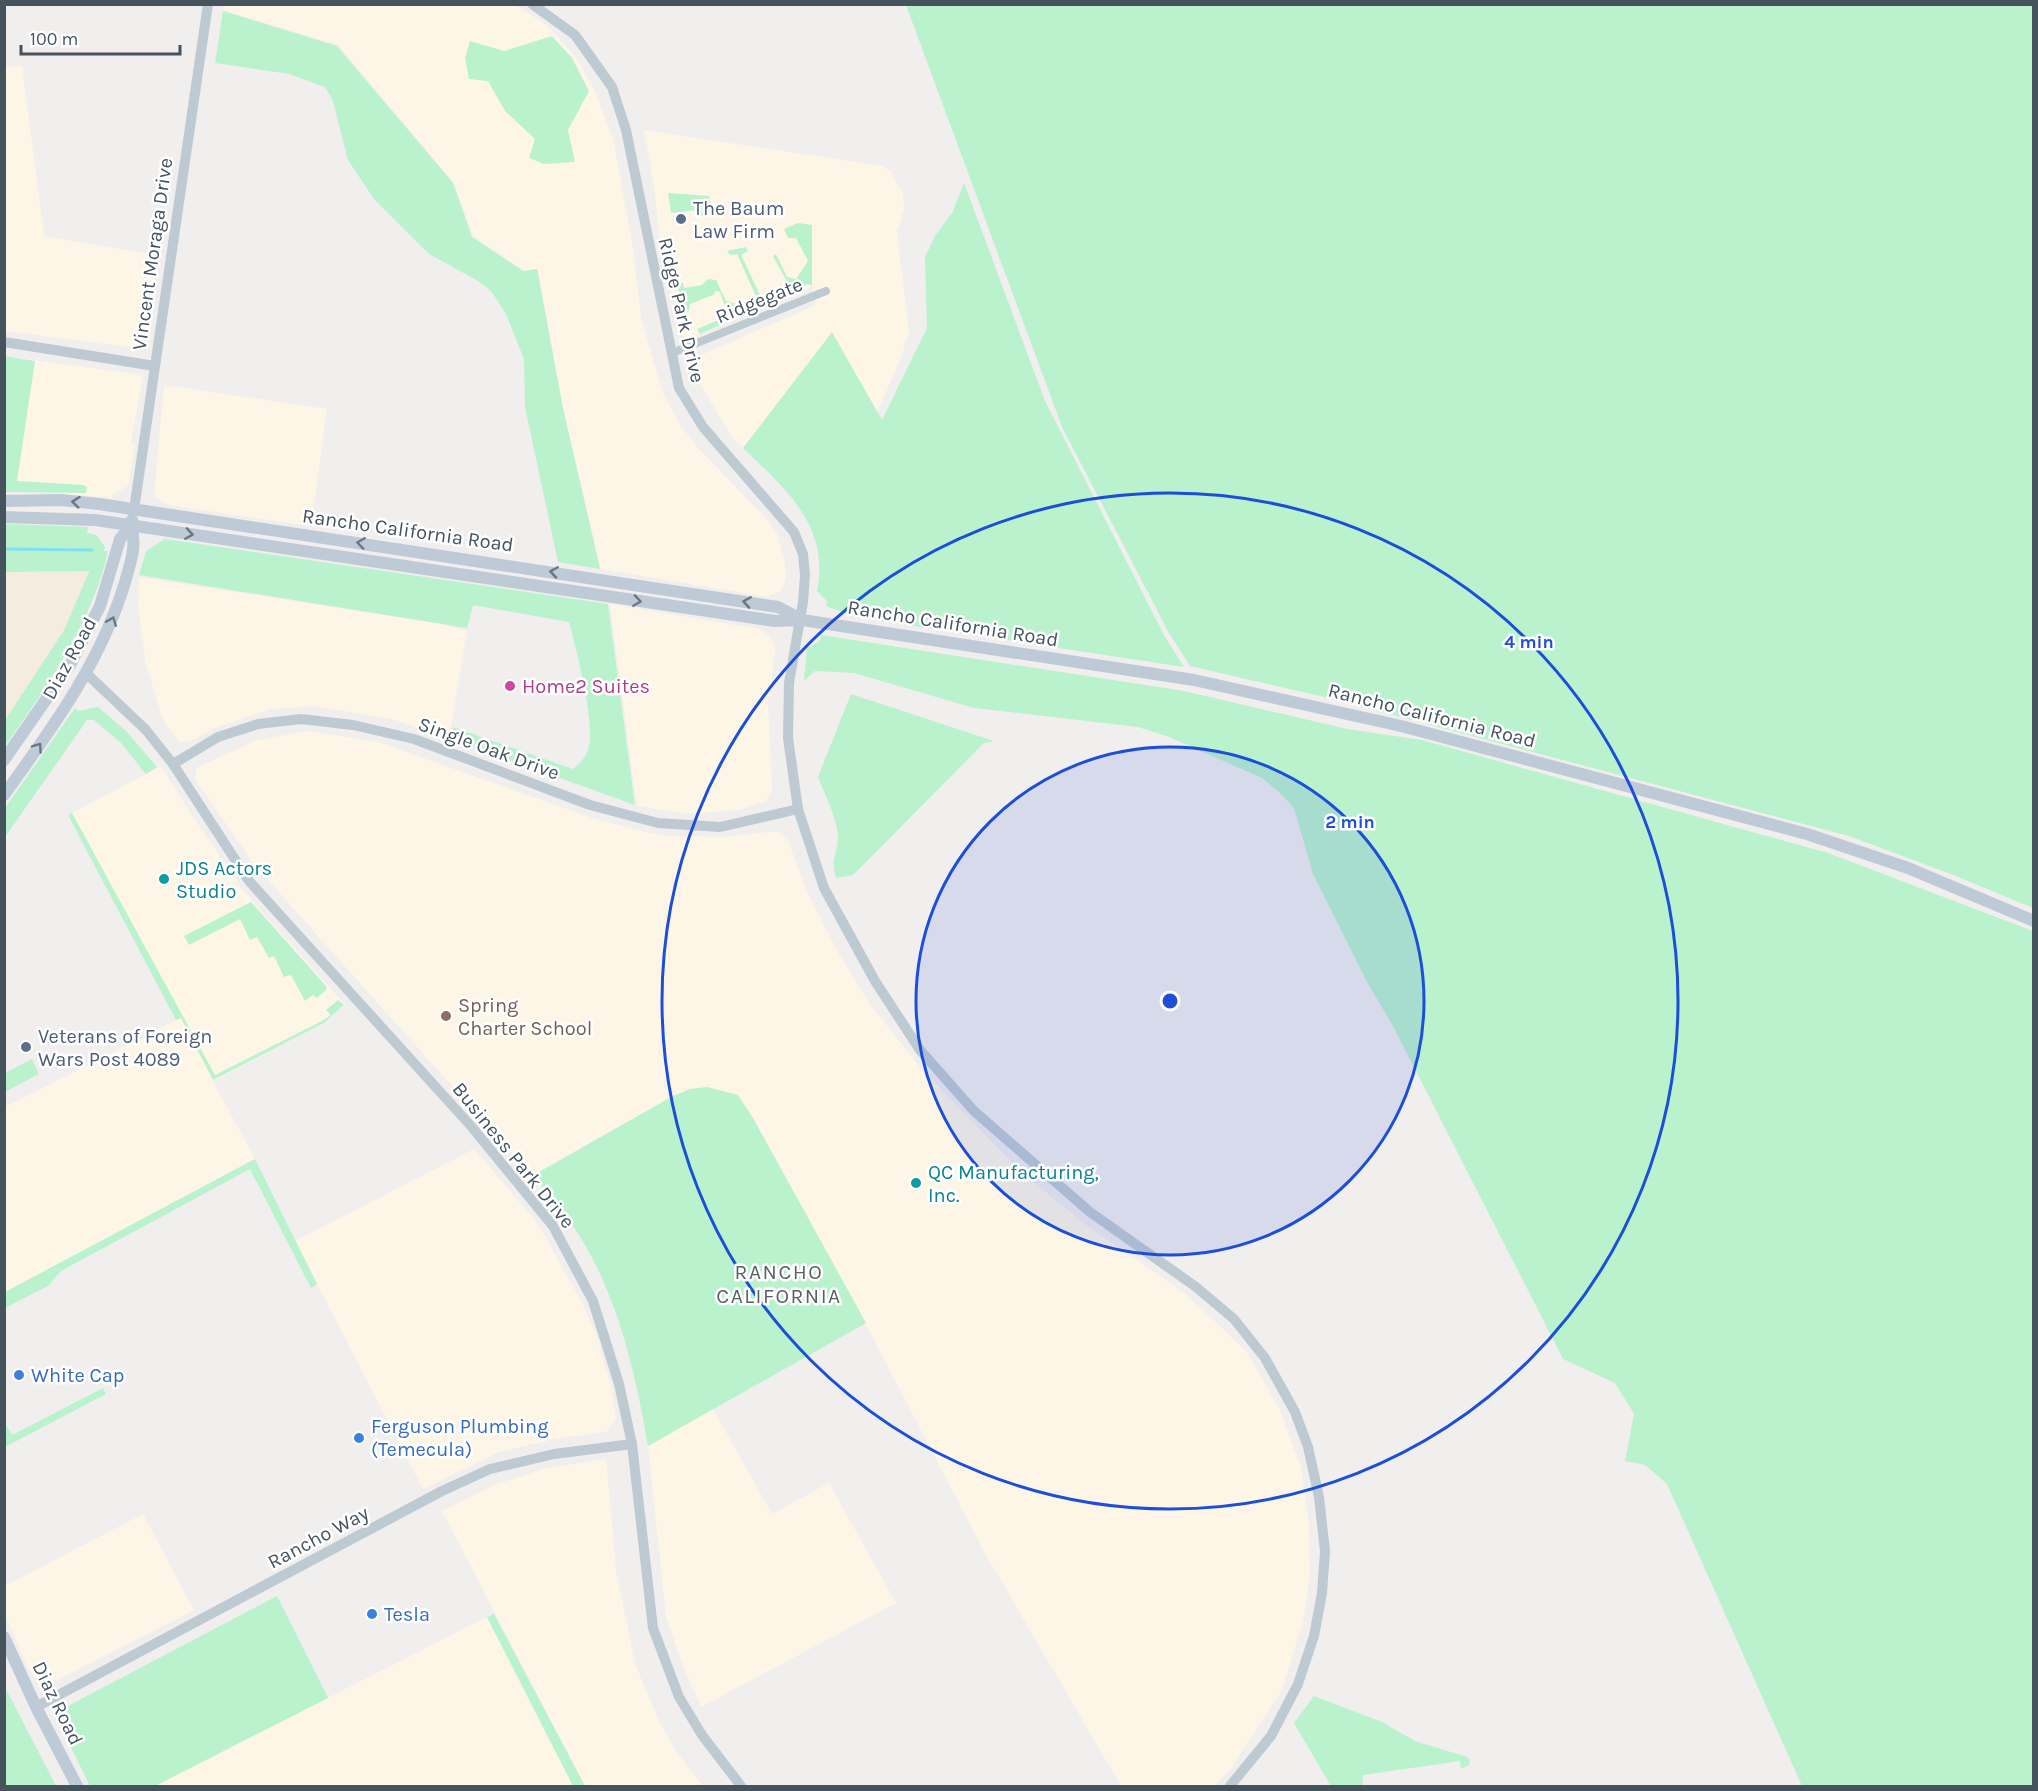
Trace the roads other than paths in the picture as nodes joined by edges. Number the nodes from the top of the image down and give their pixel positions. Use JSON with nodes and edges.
{"nodes":[{"id":1,"x":208,"y":4,"type":"edge"},
{"id":2,"x":532,"y":4,"type":"edge"},
{"id":3,"x":826,"y":291,"type":"dead end"},
{"id":4,"x":4,"y":342,"type":"edge"},
{"id":5,"x":672,"y":353,"type":"junction"},
{"id":6,"x":155,"y":366,"type":"junction"},
{"id":7,"x":4,"y":501,"type":"edge"},
{"id":8,"x":134,"y":510,"type":"junction"},
{"id":9,"x":4,"y":517,"type":"edge"},
{"id":10,"x":131,"y":526,"type":"junction"},
{"id":11,"x":802,"y":620,"type":"junction"},
{"id":12,"x":87,"y":674,"type":"junction"},
{"id":13,"x":4,"y":760,"type":"edge"},
{"id":14,"x":173,"y":764,"type":"junction"},
{"id":15,"x":4,"y":795,"type":"edge"},
{"id":16,"x":798,"y":809,"type":"junction"},
{"id":17,"x":2034,"y":921,"type":"edge"},
{"id":18,"x":632,"y":1444,"type":"junction"},
{"id":19,"x":4,"y":1636,"type":"edge"},
{"id":20,"x":36,"y":1707,"type":"junction"},
{"id":21,"x":77,"y":1786,"type":"edge"},
{"id":22,"x":741,"y":1786,"type":"edge"},
{"id":23,"x":1230,"y":1786,"type":"edge"}],
"edges":[{"from":1,"to":6,"type":"street","name":"Vincent Moraga Drive"},
{"from":2,"to":5,"type":"street","name":"Ridge Park Drive"},
{"from":3,"to":5,"type":"street","name":"Ridgegate"},
{"from":4,"to":6,"type":"street"},
{"from":5,"to":11,"type":"street","name":"Ridge Park Drive"},
{"from":6,"to":8,"type":"street","name":"Vincent Moraga Drive"},
{"from":8,"to":7,"type":"main road","name":"Rancho California Road","one_way":true},
{"from":8,"to":10,"type":"main road","name":"Diaz Road"},
{"from":11,"to":8,"type":"main road","name":"Rancho California Road","one_way":true},
{"from":9,"to":10,"type":"main road","name":"Rancho California Road"},
{"from":10,"to":11,"type":"main road","name":"Rancho California Road","one_way":true},
{"from":12,"to":10,"type":"main road","name":"Diaz Road","one_way":true},
{"from":10,"to":13,"type":"main road","name":"Diaz Road"},
{"from":11,"to":16,"type":"street"},
{"from":11,"to":17,"type":"main road","name":"Rancho California Road"},
{"from":12,"to":14,"type":"street","name":"Business Park Drive"},
{"from":15,"to":12,"type":"main road","name":"Diaz Road","one_way":true},
{"from":14,"to":16,"type":"street","name":"Single Oak Drive"},
{"from":14,"to":18,"type":"street","name":"Business Park Drive"},
{"from":16,"to":23,"type":"street"},
{"from":18,"to":20,"type":"street","name":"Rancho Way"},
{"from":18,"to":22,"type":"street","name":"Business Park Drive"},
{"from":19,"to":20,"type":"main road","name":"Diaz Road"},
{"from":20,"to":21,"type":"main road","name":"Diaz Road"}]}
